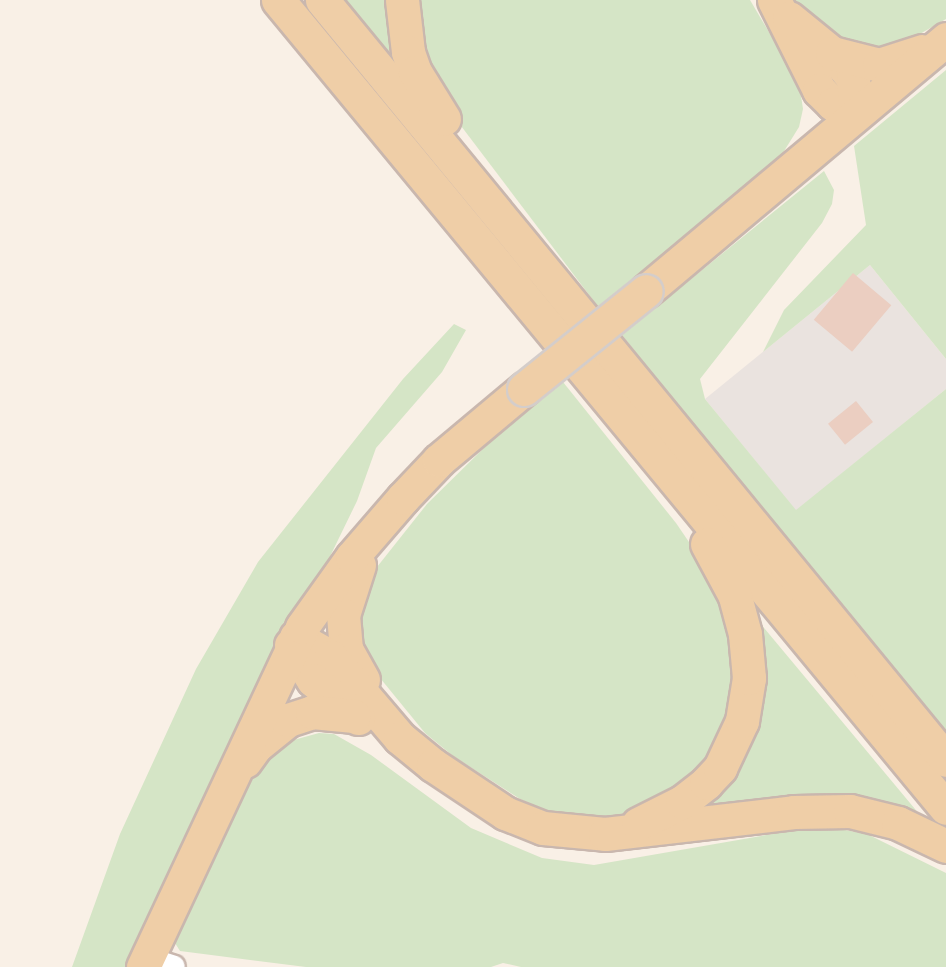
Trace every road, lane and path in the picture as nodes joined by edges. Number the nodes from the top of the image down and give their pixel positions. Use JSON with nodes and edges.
{"nodes":[{"id":1,"x":278,"y":0,"type":"edge"},
{"id":2,"x":322,"y":0,"type":"edge"},
{"id":3,"x":402,"y":0,"type":"edge"},
{"id":4,"x":779,"y":7,"type":"edge"},
{"id":5,"x":941,"y":43,"type":"edge"},
{"id":6,"x":821,"y":62,"type":"junction"},
{"id":7,"x":856,"y":114,"type":"junction"},
{"id":8,"x":792,"y":168,"type":"junction"},
{"id":9,"x":565,"y":294,"type":"junction"},
{"id":10,"x":616,"y":412,"type":"junction"},
{"id":11,"x":384,"y":520,"type":"junction"},
{"id":12,"x":294,"y":641,"type":"junction"},
{"id":13,"x":354,"y":716,"type":"junction"},
{"id":14,"x":396,"y":732,"type":"junction"},
{"id":15,"x":946,"y":759,"type":"edge"},
{"id":16,"x":946,"y":808,"type":"edge"},
{"id":17,"x":206,"y":826,"type":"junction"},
{"id":18,"x":623,"y":831,"type":"junction"},
{"id":19,"x":946,"y":846,"type":"edge"},
{"id":20,"x":155,"y":964,"type":"edge"}],
"edges":[{"from":1,"to":10,"type":"main road"},
{"from":2,"to":9,"type":"main road"},
{"from":3,"to":9,"type":"main road"},
{"from":4,"to":6,"type":"main road"},
{"from":5,"to":6,"type":"main road"},
{"from":5,"to":7,"type":"main road"},
{"from":6,"to":7,"type":"main road"},
{"from":6,"to":8,"type":"main road"},
{"from":7,"to":8,"type":"main road"},
{"from":8,"to":11,"type":"main road","bridge":true},
{"from":9,"to":15,"type":"main road"},
{"from":10,"to":16,"type":"main road"},
{"from":10,"to":18,"type":"main road"},
{"from":11,"to":12,"type":"main road"},
{"from":11,"to":14,"type":"main road"},
{"from":12,"to":13,"type":"main road"},
{"from":12,"to":14,"type":"main road"},
{"from":12,"to":17,"type":"main road"},
{"from":13,"to":14,"type":"main road"},
{"from":13,"to":17,"type":"main road"},
{"from":14,"to":18,"type":"main road"},
{"from":17,"to":20,"type":"main road"},
{"from":18,"to":19,"type":"main road"}]}
